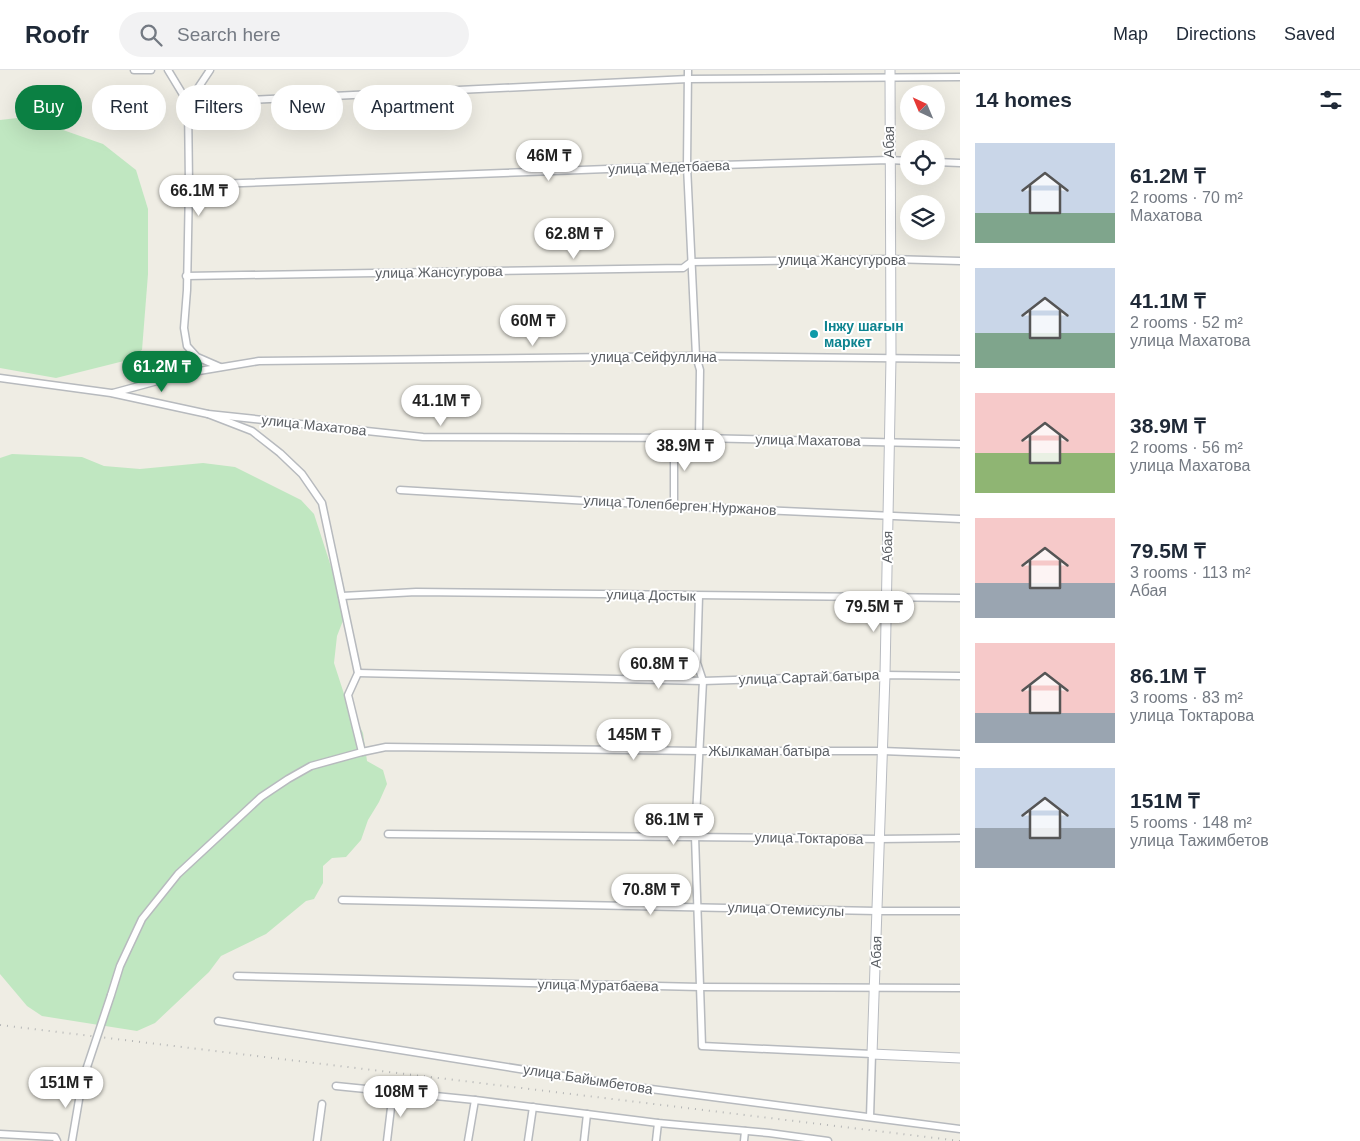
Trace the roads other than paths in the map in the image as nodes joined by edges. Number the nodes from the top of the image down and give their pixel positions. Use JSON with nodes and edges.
{"nodes":[{"id":1,"x":134,"y":70,"type":"edge"},
{"id":2,"x":151,"y":70,"type":"edge"},
{"id":3,"x":168,"y":70,"type":"edge"},
{"id":4,"x":210,"y":70,"type":"edge"},
{"id":5,"x":688,"y":70,"type":"edge"},
{"id":6,"x":890,"y":73,"type":"edge"},
{"id":7,"x":960,"y":77,"type":"edge"},
{"id":8,"x":688,"y":78,"type":"junction"},
{"id":9,"x":177,"y":85,"type":"edge"},
{"id":10,"x":200,"y":85,"type":"edge"},
{"id":11,"x":261,"y":99,"type":"edge"},
{"id":12,"x":188,"y":130,"type":"edge"},
{"id":13,"x":889,"y":160,"type":"junction"},
{"id":14,"x":900,"y":161,"type":"edge"},
{"id":15,"x":945,"y":162,"type":"edge"},
{"id":16,"x":960,"y":163,"type":"edge"},
{"id":17,"x":687,"y":166,"type":"junction"},
{"id":18,"x":189,"y":185,"type":"junction"},
{"id":19,"x":890,"y":259,"type":"junction"},
{"id":20,"x":960,"y":261,"type":"edge"},
{"id":21,"x":691,"y":262,"type":"junction"},
{"id":22,"x":186,"y":276,"type":"junction"},
{"id":23,"x":696,"y":356,"type":"junction"},
{"id":24,"x":891,"y":358,"type":"junction"},
{"id":25,"x":960,"y":359,"type":"edge"},
{"id":26,"x":220,"y":368,"type":"junction"},
{"id":27,"x":0,"y":378,"type":"edge"},
{"id":28,"x":111,"y":393,"type":"junction"},
{"id":29,"x":208,"y":414,"type":"junction"},
{"id":30,"x":674,"y":438,"type":"junction"},
{"id":31,"x":699,"y":438,"type":"junction"},
{"id":32,"x":889,"y":442,"type":"junction"},
{"id":33,"x":960,"y":444,"type":"edge"},
{"id":34,"x":400,"y":490,"type":"dead end"},
{"id":35,"x":674,"y":506,"type":"junction"},
{"id":36,"x":888,"y":515,"type":"junction"},
{"id":37,"x":960,"y":519,"type":"edge"},
{"id":38,"x":342,"y":596,"type":"junction"},
{"id":39,"x":699,"y":596,"type":"junction"},
{"id":40,"x":886,"y":598,"type":"junction"},
{"id":41,"x":960,"y":598,"type":"edge"},
{"id":42,"x":358,"y":673,"type":"junction"},
{"id":43,"x":885,"y":675,"type":"junction"},
{"id":44,"x":960,"y":676,"type":"edge"},
{"id":45,"x":703,"y":681,"type":"junction"},
{"id":46,"x":699,"y":751,"type":"junction"},
{"id":47,"x":882,"y":751,"type":"junction"},
{"id":48,"x":362,"y":752,"type":"junction"},
{"id":49,"x":960,"y":754,"type":"edge"},
{"id":50,"x":388,"y":834,"type":"dead end"},
{"id":51,"x":695,"y":836,"type":"junction"},
{"id":52,"x":960,"y":838,"type":"edge"},
{"id":53,"x":879,"y":839,"type":"junction"},
{"id":54,"x":342,"y":900,"type":"dead end"},
{"id":55,"x":698,"y":906,"type":"junction"},
{"id":56,"x":877,"y":911,"type":"junction"},
{"id":57,"x":960,"y":911,"type":"edge"},
{"id":58,"x":237,"y":976,"type":"dead end"},
{"id":59,"x":700,"y":987,"type":"junction"},
{"id":60,"x":874,"y":988,"type":"junction"},
{"id":61,"x":960,"y":988,"type":"edge"},
{"id":62,"x":218,"y":1021,"type":"dead end"},
{"id":63,"x":872,"y":1054,"type":"junction"},
{"id":64,"x":960,"y":1058,"type":"edge"},
{"id":65,"x":336,"y":1086,"type":"dead end"},
{"id":66,"x":393,"y":1091,"type":"junction"},
{"id":67,"x":475,"y":1100,"type":"junction"},
{"id":68,"x":322,"y":1104,"type":"dead end"},
{"id":69,"x":534,"y":1107,"type":"junction"},
{"id":70,"x":587,"y":1114,"type":"junction"},
{"id":71,"x":870,"y":1117,"type":"junction"},
{"id":72,"x":658,"y":1123,"type":"junction"},
{"id":73,"x":960,"y":1128,"type":"edge"},
{"id":74,"x":746,"y":1131,"type":"junction"},
{"id":75,"x":0,"y":1134,"type":"edge"},
{"id":76,"x":56,"y":1139,"type":"edge"},
{"id":77,"x":72,"y":1141,"type":"edge"},
{"id":78,"x":317,"y":1141,"type":"edge"},
{"id":79,"x":387,"y":1141,"type":"edge"},
{"id":80,"x":468,"y":1141,"type":"edge"},
{"id":81,"x":528,"y":1141,"type":"edge"},
{"id":82,"x":584,"y":1141,"type":"edge"},
{"id":83,"x":656,"y":1141,"type":"edge"},
{"id":84,"x":744,"y":1141,"type":"edge"},
{"id":85,"x":828,"y":1141,"type":"edge"}],
"edges":[{"from":1,"to":2,"type":"street"},
{"from":3,"to":9,"type":"street"},
{"from":4,"to":10,"type":"street"},
{"from":5,"to":8,"type":"street"},
{"from":6,"to":7,"type":"street"},
{"from":6,"to":8,"type":"street"},
{"from":6,"to":13,"type":"street","name":"Абая"},
{"from":8,"to":11,"type":"street"},
{"from":8,"to":17,"type":"street"},
{"from":12,"to":18,"type":"street"},
{"from":13,"to":14,"type":"street","name":"улица Медетбаева"},
{"from":13,"to":17,"type":"street","name":"улица Медетбаева"},
{"from":13,"to":19,"type":"street","name":"Абая"},
{"from":15,"to":16,"type":"street"},
{"from":17,"to":18,"type":"street","name":"улица Медетбаева"},
{"from":17,"to":21,"type":"street"},
{"from":18,"to":22,"type":"street"},
{"from":19,"to":20,"type":"street","name":"улица Жансугурова"},
{"from":19,"to":21,"type":"street","name":"улица Жансугурова"},
{"from":19,"to":24,"type":"street","name":"Абая"},
{"from":21,"to":22,"type":"street","name":"улица Жансугурова"},
{"from":21,"to":23,"type":"street"},
{"from":22,"to":26,"type":"street"},
{"from":23,"to":24,"type":"street","name":"улица Сейфуллина"},
{"from":23,"to":26,"type":"street","name":"улица Сейфуллина"},
{"from":23,"to":31,"type":"street"},
{"from":24,"to":25,"type":"street","name":"улица Сейфуллина"},
{"from":24,"to":32,"type":"street","name":"Абая"},
{"from":26,"to":28,"type":"street","name":"улица Сейфуллина"},
{"from":27,"to":28,"type":"street"},
{"from":28,"to":29,"type":"street"},
{"from":29,"to":30,"type":"street","name":"улица Махатова"},
{"from":29,"to":38,"type":"street"},
{"from":30,"to":31,"type":"street","name":"улица Махатова"},
{"from":30,"to":35,"type":"street"},
{"from":31,"to":32,"type":"street","name":"улица Махатова"},
{"from":32,"to":33,"type":"street","name":"улица Махатова"},
{"from":32,"to":36,"type":"street","name":"Абая"},
{"from":34,"to":35,"type":"street","name":"улица Толепберген Нуржанов"},
{"from":35,"to":36,"type":"street","name":"улица Толепберген Нуржанов"},
{"from":36,"to":37,"type":"street","name":"улица Толепберген Нуржанов"},
{"from":36,"to":40,"type":"street","name":"Абая"},
{"from":38,"to":39,"type":"street","name":"улица Достык"},
{"from":38,"to":42,"type":"street"},
{"from":39,"to":40,"type":"street","name":"улица Достык"},
{"from":39,"to":45,"type":"street"},
{"from":40,"to":41,"type":"street","name":"улица Достык"},
{"from":40,"to":43,"type":"street","name":"Абая"},
{"from":42,"to":45,"type":"street","name":"улица Сартай батыра"},
{"from":42,"to":48,"type":"street"},
{"from":43,"to":44,"type":"street","name":"улица Сартай батыра"},
{"from":43,"to":45,"type":"street","name":"улица Сартай батыра"},
{"from":43,"to":47,"type":"street","name":"Абая"},
{"from":45,"to":46,"type":"street"},
{"from":46,"to":47,"type":"street","name":"Жылкаман батыра"},
{"from":46,"to":48,"type":"street","name":"Жылкаман батыра"},
{"from":46,"to":51,"type":"street"},
{"from":47,"to":49,"type":"street","name":"Жылкаман батыра"},
{"from":47,"to":53,"type":"street","name":"Абая"},
{"from":48,"to":77,"type":"street","name":"Жылкаман батыра","bridge":true},
{"from":50,"to":51,"type":"street","name":"улица Токтарова"},
{"from":51,"to":53,"type":"street","name":"улица Токтарова"},
{"from":51,"to":55,"type":"street"},
{"from":52,"to":53,"type":"street","name":"улица Токтарова"},
{"from":53,"to":56,"type":"street","name":"Абая"},
{"from":54,"to":55,"type":"street","name":"улица Отемисулы"},
{"from":55,"to":56,"type":"street","name":"улица Отемисулы"},
{"from":55,"to":59,"type":"street"},
{"from":56,"to":57,"type":"street","name":"улица Отемисулы"},
{"from":56,"to":60,"type":"street","name":"Абая"},
{"from":58,"to":59,"type":"street","name":"улица Муратбаева"},
{"from":59,"to":60,"type":"street","name":"улица Муратбаева"},
{"from":59,"to":63,"type":"street"},
{"from":60,"to":61,"type":"street","name":"улица Муратбаева"},
{"from":60,"to":63,"type":"street","name":"Абая"},
{"from":62,"to":71,"type":"street","name":"улица Байымбетова"},
{"from":63,"to":64,"type":"street"},
{"from":63,"to":71,"type":"street"},
{"from":65,"to":66,"type":"street"},
{"from":66,"to":67,"type":"street"},
{"from":66,"to":79,"type":"street"},
{"from":67,"to":69,"type":"street"},
{"from":67,"to":80,"type":"street"},
{"from":68,"to":78,"type":"street"},
{"from":69,"to":70,"type":"street"},
{"from":69,"to":81,"type":"street"},
{"from":70,"to":72,"type":"street"},
{"from":70,"to":82,"type":"street"},
{"from":71,"to":73,"type":"street","name":"улица Байымбетова"},
{"from":72,"to":74,"type":"street"},
{"from":72,"to":83,"type":"street"},
{"from":74,"to":84,"type":"street"},
{"from":74,"to":85,"type":"street"},
{"from":75,"to":76,"type":"street"}]}
